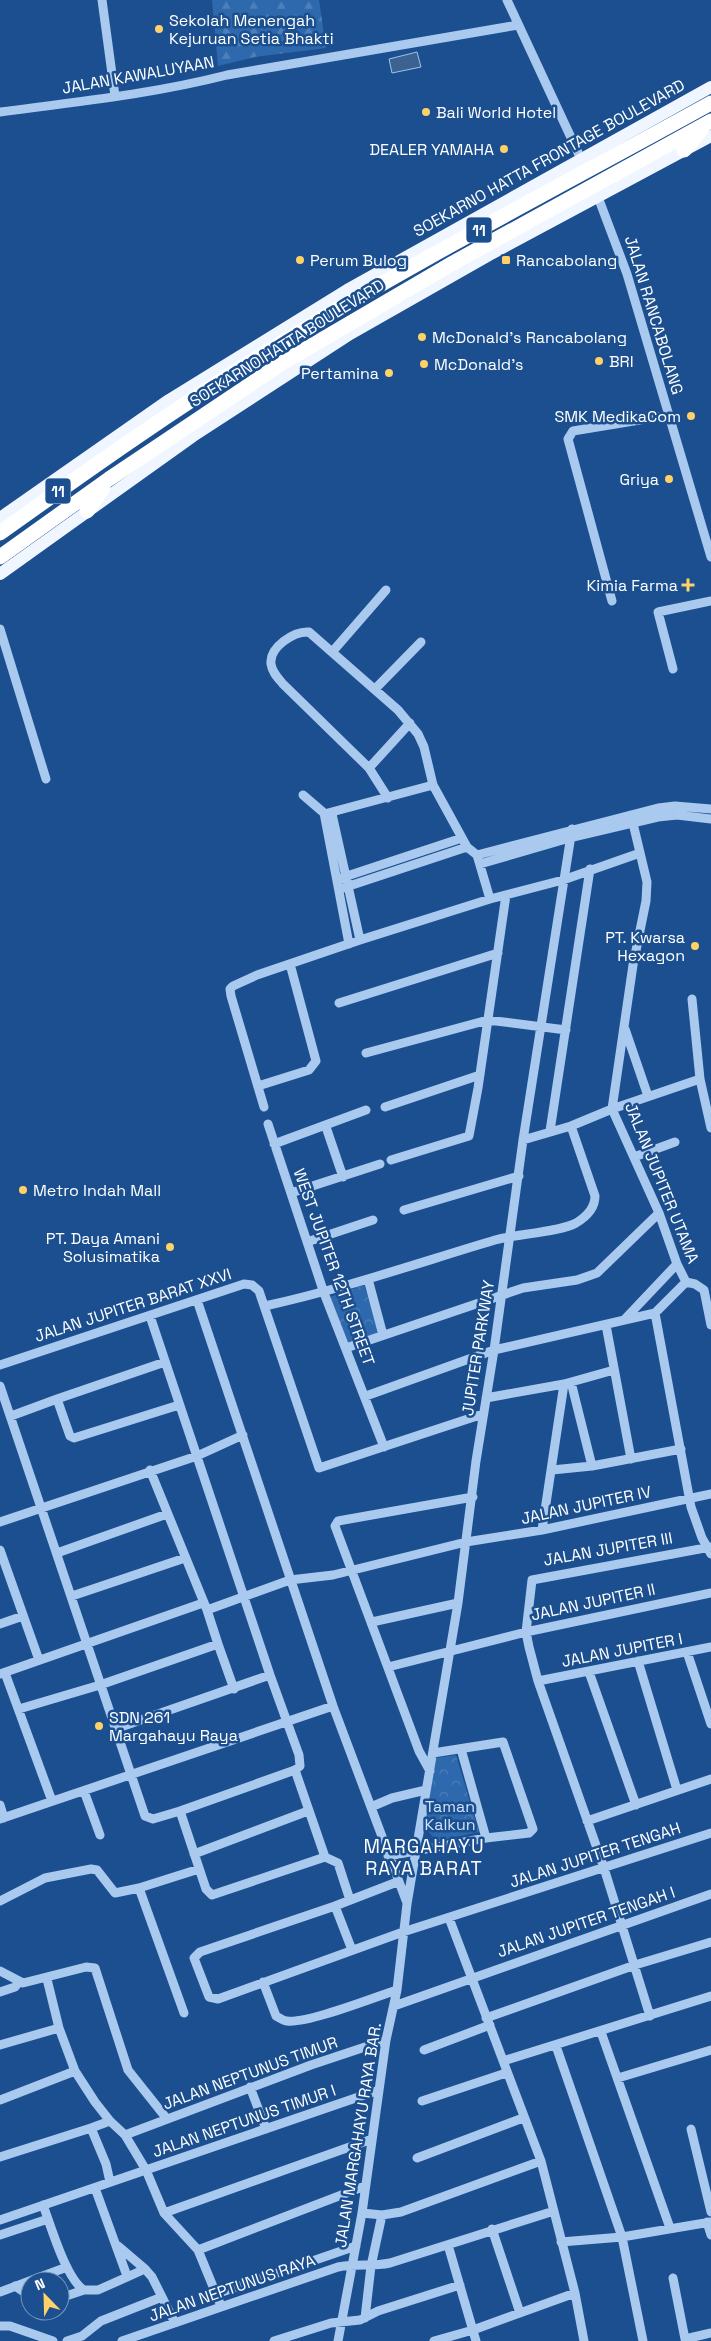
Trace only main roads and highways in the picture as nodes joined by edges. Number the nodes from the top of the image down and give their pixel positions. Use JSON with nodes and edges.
{"nodes":[{"id":1,"x":711,"y":87,"type":"edge"},
{"id":2,"x":711,"y":103,"type":"edge"},
{"id":3,"x":710,"y":127,"type":"edge"},
{"id":4,"x":684,"y":150,"type":"joint"},
{"id":5,"x":271,"y":343,"type":"junction"},
{"id":6,"x":249,"y":363,"type":"junction"},
{"id":7,"x":282,"y":363,"type":"junction"},
{"id":8,"x":261,"y":376,"type":"junction"},
{"id":9,"x":116,"y":450,"type":"junction"},
{"id":10,"x":93,"y":453,"type":"junction"},
{"id":11,"x":109,"y":478,"type":"junction"},
{"id":12,"x":88,"y":511,"type":"junction"},
{"id":13,"x":0,"y":518,"type":"edge"},
{"id":14,"x":0,"y":533,"type":"edge"},
{"id":15,"x":0,"y":557,"type":"edge"},
{"id":16,"x":0,"y":574,"type":"edge"}],
"edges":[{"from":1,"to":5,"type":"main road","name":"SOEKARNO HATTA FRONTAGE BOULEVARD"},
{"from":2,"to":5,"type":"highway","name":"SOEKARNO HATTA BOULEVARD","number":"11"},
{"from":3,"to":4,"type":"highway"},
{"from":3,"to":7,"type":"highway","name":"SOEKARNO HATTA BOULEVARD","number":"11"},
{"from":4,"to":12,"type":"main road"},
{"from":5,"to":6,"type":"highway","name":"SOEKARNO HATTA BOULEVARD","number":"11"},
{"from":5,"to":7,"type":"highway"},
{"from":5,"to":10,"type":"main road","name":"SOEKARNO HATTA FRONTAGE BOULEVARD"},
{"from":6,"to":8,"type":"highway"},
{"from":6,"to":9,"type":"highway","name":"SOEKARNO HATTA BOULEVARD","number":"11"},
{"from":7,"to":8,"type":"highway","name":"SOEKARNO HATTA BOULEVARD","number":"11"},
{"from":8,"to":11,"type":"highway","name":"SOEKARNO HATTA BOULEVARD","number":"11"},
{"from":9,"to":10,"type":"highway"},
{"from":9,"to":14,"type":"highway","name":"SOEKARNO HATTA BOULEVARD","number":"11"},
{"from":10,"to":13,"type":"main road","name":"SOEKARNO HATTA FRONTAGE BOULEVARD"},
{"from":11,"to":12,"type":"highway"},
{"from":11,"to":15,"type":"highway","name":"SOEKARNO HATTA BOULEVARD","number":"11"},
{"from":12,"to":16,"type":"main road"}]}
